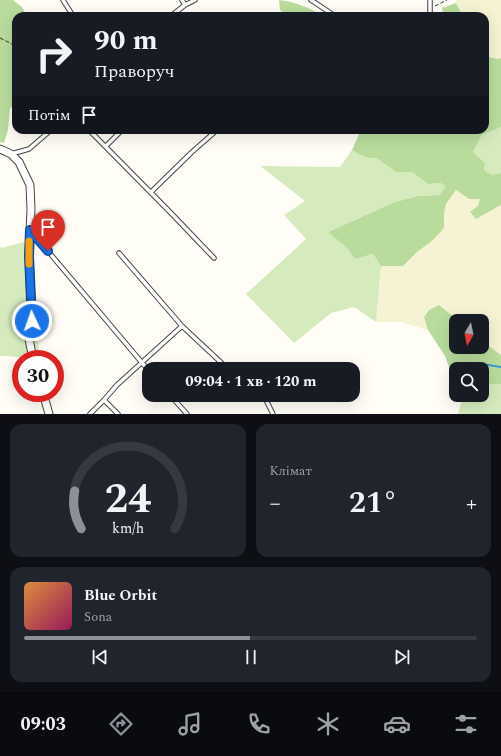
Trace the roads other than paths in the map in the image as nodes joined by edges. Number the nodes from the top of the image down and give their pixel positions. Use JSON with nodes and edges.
{"nodes":[{"id":1,"x":63,"y":0,"type":"edge"},
{"id":2,"x":182,"y":0,"type":"edge"},
{"id":3,"x":195,"y":0,"type":"edge"},
{"id":4,"x":311,"y":0,"type":"edge"},
{"id":5,"x":430,"y":0,"type":"edge"},
{"id":6,"x":186,"y":5,"type":"junction"},
{"id":7,"x":70,"y":12,"type":"edge"},
{"id":8,"x":176,"y":12,"type":"edge"},
{"id":9,"x":329,"y":12,"type":"edge"},
{"id":10,"x":430,"y":12,"type":"edge"},
{"id":11,"x":46,"y":134,"type":"edge"},
{"id":12,"x":93,"y":134,"type":"edge"},
{"id":13,"x":118,"y":134,"type":"edge"},
{"id":14,"x":212,"y":134,"type":"edge"},
{"id":15,"x":106,"y":146,"type":"junction"},
{"id":16,"x":0,"y":149,"type":"edge"},
{"id":17,"x":11,"y":154,"type":"junction"},
{"id":18,"x":151,"y":192,"type":"junction"},
{"id":19,"x":30,"y":230,"type":"junction"},
{"id":20,"x":119,"y":253,"type":"dead end"},
{"id":21,"x":214,"y":258,"type":"dead end"},
{"id":22,"x":182,"y":326,"type":"junction"},
{"id":23,"x":31,"y":350,"type":"edge"},
{"id":24,"x":142,"y":362,"type":"junction"},
{"id":25,"x":221,"y":362,"type":"edge"},
{"id":26,"x":104,"y":400,"type":"junction"},
{"id":27,"x":46,"y":402,"type":"edge"},
{"id":28,"x":176,"y":402,"type":"edge"},
{"id":29,"x":267,"y":402,"type":"edge"},
{"id":30,"x":49,"y":414,"type":"edge"},
{"id":31,"x":90,"y":414,"type":"edge"},
{"id":32,"x":118,"y":414,"type":"edge"},
{"id":33,"x":187,"y":414,"type":"edge"},
{"id":34,"x":273,"y":414,"type":"edge"}],
"edges":[{"from":1,"to":7,"type":"lane"},
{"from":2,"to":6,"type":"lane"},
{"from":3,"to":6,"type":"lane"},
{"from":4,"to":9,"type":"lane"},
{"from":5,"to":10,"type":"lane"},
{"from":6,"to":8,"type":"lane"},
{"from":11,"to":17,"type":"lane"},
{"from":12,"to":15,"type":"lane"},
{"from":13,"to":15,"type":"lane"},
{"from":14,"to":18,"type":"lane"},
{"from":15,"to":18,"type":"lane"},
{"from":16,"to":17,"type":"street"},
{"from":17,"to":19,"type":"street"},
{"from":18,"to":21,"type":"lane"},
{"from":19,"to":23,"type":"street"},
{"from":19,"to":24,"type":"lane"},
{"from":20,"to":22,"type":"lane"},
{"from":22,"to":24,"type":"lane"},
{"from":22,"to":25,"type":"lane"},
{"from":24,"to":26,"type":"lane"},
{"from":26,"to":31,"type":"lane"},
{"from":26,"to":32,"type":"lane"},
{"from":27,"to":30,"type":"street"},
{"from":28,"to":33,"type":"lane"},
{"from":29,"to":34,"type":"lane"}]}
